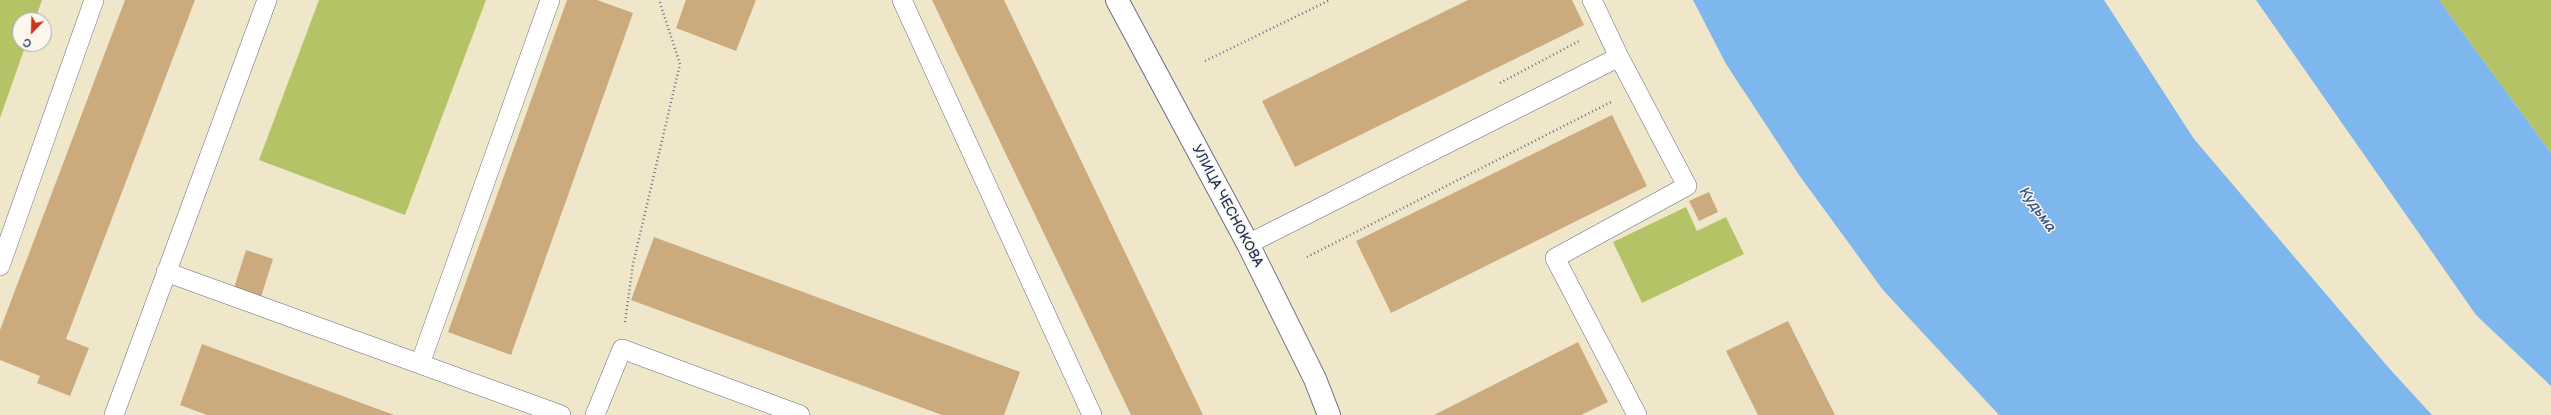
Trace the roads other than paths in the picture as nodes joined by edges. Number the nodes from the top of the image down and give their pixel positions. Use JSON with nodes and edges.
{"nodes":[{"id":1,"x":94,"y":0,"type":"edge"},
{"id":2,"x":267,"y":0,"type":"edge"},
{"id":3,"x":550,"y":0,"type":"edge"},
{"id":4,"x":902,"y":0,"type":"edge"},
{"id":5,"x":1118,"y":0,"type":"edge"},
{"id":6,"x":1592,"y":0,"type":"edge"},
{"id":7,"x":1619,"y":57,"type":"junction"},
{"id":8,"x":1248,"y":244,"type":"junction"},
{"id":9,"x":0,"y":266,"type":"edge"},
{"id":10,"x":166,"y":272,"type":"junction"},
{"id":11,"x":420,"y":364,"type":"junction"},
{"id":12,"x":114,"y":415,"type":"edge"},
{"id":13,"x":561,"y":415,"type":"edge"},
{"id":14,"x":595,"y":415,"type":"edge"},
{"id":15,"x":800,"y":415,"type":"edge"},
{"id":16,"x":1092,"y":415,"type":"edge"},
{"id":17,"x":1329,"y":415,"type":"edge"},
{"id":18,"x":1637,"y":415,"type":"edge"}],
"edges":[{"from":1,"to":9,"type":"lane"},
{"from":2,"to":10,"type":"lane"},
{"from":3,"to":11,"type":"lane"},
{"from":4,"to":16,"type":"lane"},
{"from":5,"to":8,"type":"street","name":"УЛИЦА ЧЕСНОКОВА"},
{"from":6,"to":7,"type":"lane"},
{"from":7,"to":8,"type":"lane"},
{"from":7,"to":18,"type":"lane"},
{"from":8,"to":17,"type":"street","name":"УЛИЦА ЧЕСНОКОВА"},
{"from":10,"to":11,"type":"lane"},
{"from":10,"to":12,"type":"lane"},
{"from":11,"to":13,"type":"lane"},
{"from":14,"to":15,"type":"lane"}]}
